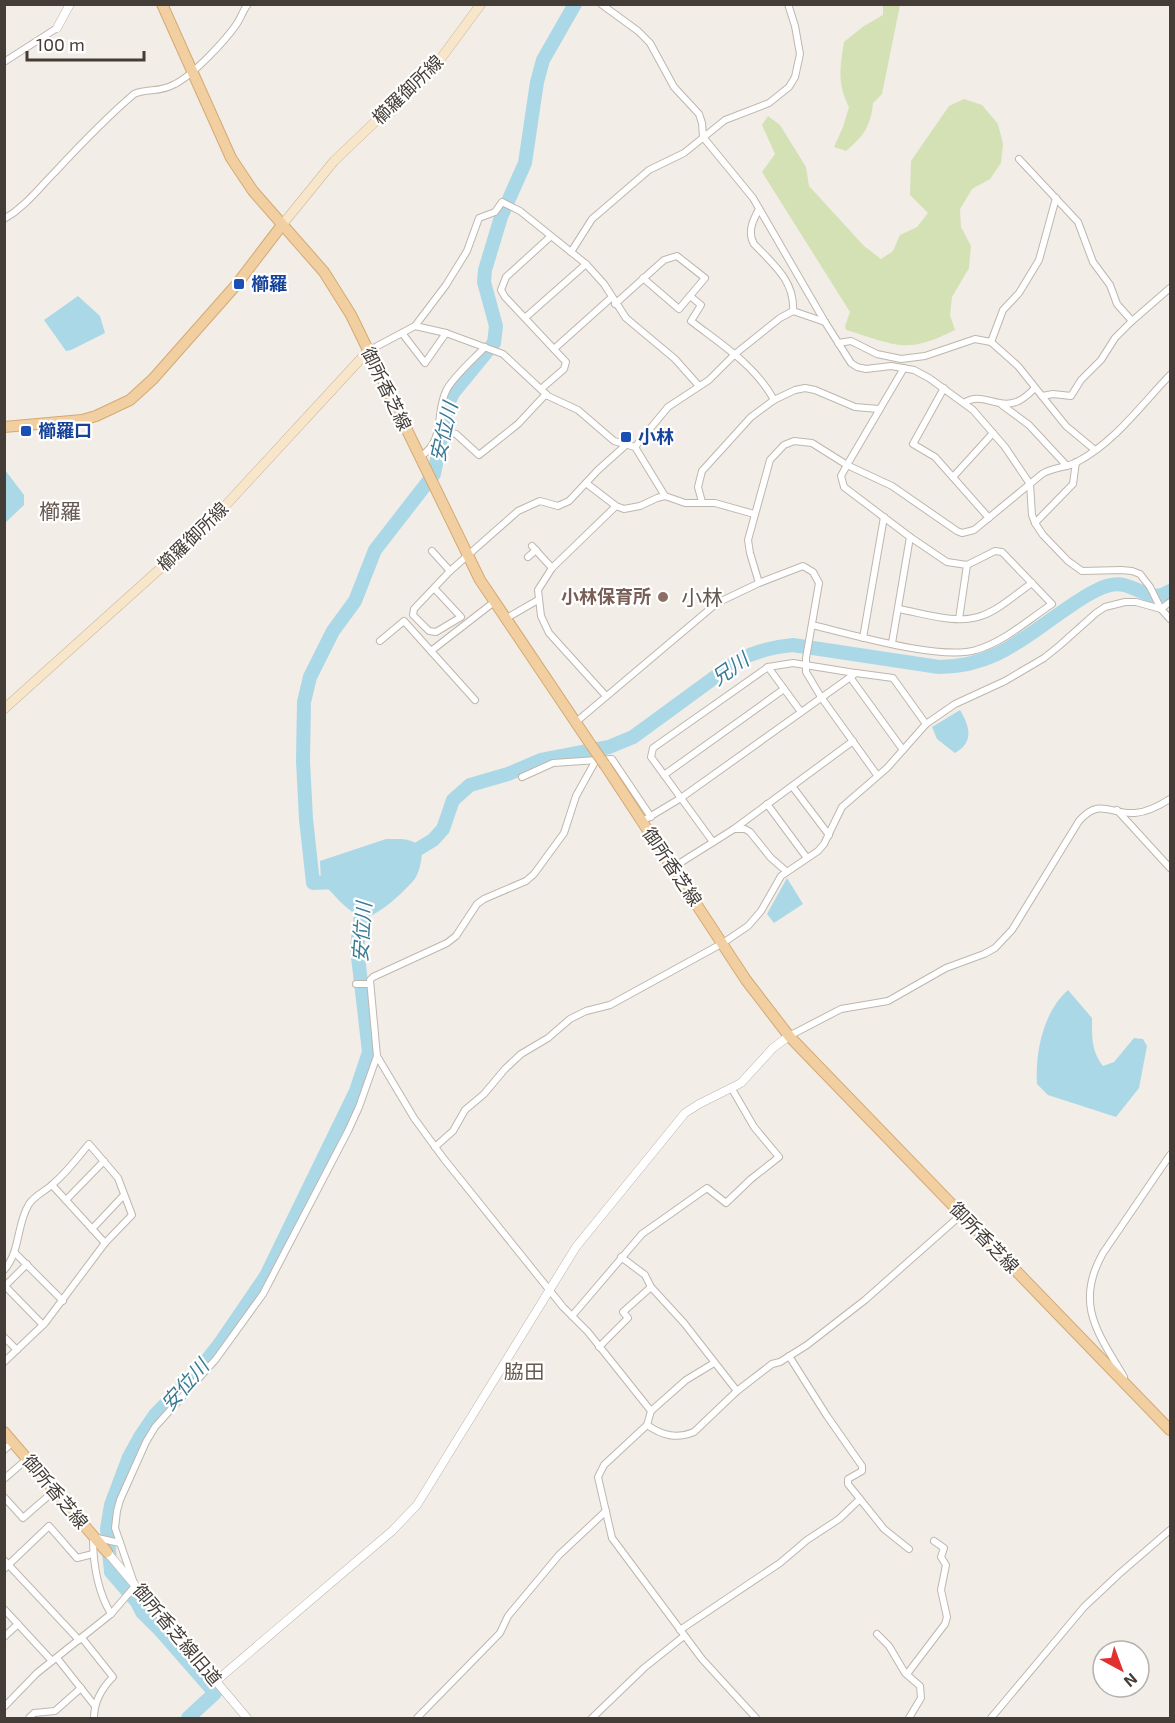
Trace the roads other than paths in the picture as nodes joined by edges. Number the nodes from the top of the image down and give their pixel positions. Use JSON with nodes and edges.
{"nodes":[{"id":1,"x":70,"y":4,"type":"edge"},
{"id":2,"x":162,"y":4,"type":"edge"},
{"id":3,"x":248,"y":4,"type":"edge"},
{"id":4,"x":481,"y":4,"type":"edge"},
{"id":5,"x":601,"y":4,"type":"edge"},
{"id":6,"x":788,"y":4,"type":"edge"},
{"id":7,"x":57,"y":28,"type":"joint"},
{"id":8,"x":4,"y":62,"type":"edge"},
{"id":9,"x":191,"y":71,"type":"junction"},
{"id":10,"x":703,"y":138,"type":"junction"},
{"id":11,"x":1019,"y":159,"type":"dead end"},
{"id":12,"x":1056,"y":198,"type":"junction"},
{"id":13,"x":759,"y":208,"type":"junction"},
{"id":14,"x":4,"y":219,"type":"edge"},
{"id":15,"x":282,"y":225,"type":"junction"},
{"id":16,"x":550,"y":237,"type":"junction"},
{"id":17,"x":571,"y":252,"type":"junction"},
{"id":18,"x":586,"y":264,"type":"junction"},
{"id":19,"x":643,"y":278,"type":"junction"},
{"id":20,"x":1170,"y":288,"type":"edge"},
{"id":21,"x":690,"y":296,"type":"junction"},
{"id":22,"x":614,"y":300,"type":"junction"},
{"id":23,"x":793,"y":311,"type":"junction"},
{"id":24,"x":526,"y":317,"type":"junction"},
{"id":25,"x":1132,"y":321,"type":"junction"},
{"id":26,"x":825,"y":322,"type":"junction"},
{"id":27,"x":415,"y":326,"type":"junction"},
{"id":28,"x":402,"y":333,"type":"junction"},
{"id":29,"x":446,"y":333,"type":"junction"},
{"id":30,"x":991,"y":342,"type":"junction"},
{"id":31,"x":838,"y":343,"type":"junction"},
{"id":32,"x":485,"y":347,"type":"junction"},
{"id":33,"x":554,"y":349,"type":"junction"},
{"id":34,"x":368,"y":351,"type":"junction"},
{"id":35,"x":735,"y":354,"type":"junction"},
{"id":36,"x":904,"y":368,"type":"junction"},
{"id":37,"x":1170,"y":375,"type":"edge"},
{"id":38,"x":699,"y":386,"type":"junction"},
{"id":39,"x":944,"y":388,"type":"junction"},
{"id":40,"x":1035,"y":388,"type":"junction"},
{"id":41,"x":544,"y":392,"type":"junction"},
{"id":42,"x":1042,"y":396,"type":"junction"},
{"id":43,"x":774,"y":400,"type":"junction"},
{"id":44,"x":964,"y":403,"type":"junction"},
{"id":45,"x":1002,"y":405,"type":"junction"},
{"id":46,"x":879,"y":410,"type":"junction"},
{"id":47,"x":4,"y":427,"type":"edge"},
{"id":48,"x":439,"y":429,"type":"junction"},
{"id":49,"x":993,"y":433,"type":"junction"},
{"id":50,"x":627,"y":444,"type":"junction"},
{"id":51,"x":635,"y":447,"type":"junction"},
{"id":52,"x":1095,"y":450,"type":"junction"},
{"id":53,"x":420,"y":457,"type":"junction"},
{"id":54,"x":1076,"y":462,"type":"junction"},
{"id":55,"x":847,"y":465,"type":"junction"},
{"id":56,"x":1067,"y":466,"type":"junction"},
{"id":57,"x":953,"y":477,"type":"junction"},
{"id":58,"x":586,"y":483,"type":"junction"},
{"id":59,"x":1030,"y":483,"type":"junction"},
{"id":60,"x":665,"y":496,"type":"junction"},
{"id":61,"x":702,"y":502,"type":"junction"},
{"id":62,"x":616,"y":506,"type":"junction"},
{"id":63,"x":754,"y":514,"type":"junction"},
{"id":64,"x":884,"y":517,"type":"junction"},
{"id":65,"x":989,"y":518,"type":"junction"},
{"id":66,"x":1035,"y":523,"type":"junction"},
{"id":67,"x":910,"y":537,"type":"junction"},
{"id":68,"x":432,"y":551,"type":"dead end"},
{"id":69,"x":467,"y":556,"type":"junction"},
{"id":70,"x":528,"y":557,"type":"dead end"},
{"id":71,"x":967,"y":565,"type":"junction"},
{"id":72,"x":552,"y":568,"type":"junction"},
{"id":73,"x":450,"y":571,"type":"junction"},
{"id":74,"x":759,"y":583,"type":"junction"},
{"id":75,"x":1032,"y":584,"type":"junction"},
{"id":76,"x":434,"y":588,"type":"junction"},
{"id":77,"x":538,"y":600,"type":"junction"},
{"id":78,"x":494,"y":602,"type":"junction"},
{"id":79,"x":1170,"y":602,"type":"edge"},
{"id":80,"x":1160,"y":607,"type":"junction"},
{"id":81,"x":897,"y":609,"type":"junction"},
{"id":82,"x":505,"y":619,"type":"junction"},
{"id":83,"x":959,"y":619,"type":"junction"},
{"id":84,"x":1170,"y":619,"type":"edge"},
{"id":85,"x":812,"y":625,"type":"junction"},
{"id":86,"x":863,"y":638,"type":"junction"},
{"id":87,"x":380,"y":641,"type":"dead end"},
{"id":88,"x":892,"y":643,"type":"junction"},
{"id":89,"x":431,"y":651,"type":"junction"},
{"id":90,"x":806,"y":661,"type":"junction"},
{"id":91,"x":768,"y":667,"type":"junction"},
{"id":92,"x":853,"y":675,"type":"junction"},
{"id":93,"x":784,"y":689,"type":"junction"},
{"id":94,"x":606,"y":696,"type":"junction"},
{"id":95,"x":821,"y":697,"type":"junction"},
{"id":96,"x":476,"y":700,"type":"dead end"},
{"id":97,"x":4,"y":709,"type":"edge"},
{"id":98,"x":801,"y":712,"type":"junction"},
{"id":99,"x":576,"y":722,"type":"junction"},
{"id":100,"x":926,"y":724,"type":"junction"},
{"id":101,"x":853,"y":741,"type":"junction"},
{"id":102,"x":903,"y":750,"type":"junction"},
{"id":103,"x":600,"y":762,"type":"junction"},
{"id":104,"x":664,"y":775,"type":"junction"},
{"id":105,"x":877,"y":775,"type":"junction"},
{"id":106,"x":522,"y":777,"type":"dead end"},
{"id":107,"x":792,"y":786,"type":"junction"},
{"id":108,"x":681,"y":798,"type":"junction"},
{"id":109,"x":1170,"y":799,"type":"edge"},
{"id":110,"x":767,"y":804,"type":"junction"},
{"id":111,"x":1117,"y":810,"type":"junction"},
{"id":112,"x":646,"y":819,"type":"junction"},
{"id":113,"x":734,"y":829,"type":"junction"},
{"id":114,"x":829,"y":835,"type":"junction"},
{"id":115,"x":713,"y":842,"type":"junction"},
{"id":116,"x":807,"y":858,"type":"junction"},
{"id":117,"x":672,"y":868,"type":"junction"},
{"id":118,"x":1170,"y":868,"type":"edge"},
{"id":119,"x":786,"y":871,"type":"junction"},
{"id":120,"x":723,"y":943,"type":"junction"},
{"id":121,"x":356,"y":984,"type":"dead end"},
{"id":122,"x":369,"y":984,"type":"junction"},
{"id":123,"x":789,"y":1036,"type":"junction"},
{"id":124,"x":377,"y":1056,"type":"junction"},
{"id":125,"x":732,"y":1089,"type":"junction"},
{"id":126,"x":435,"y":1147,"type":"junction"},
{"id":127,"x":1170,"y":1155,"type":"edge"},
{"id":128,"x":104,"y":1161,"type":"junction"},
{"id":129,"x":52,"y":1185,"type":"junction"},
{"id":130,"x":124,"y":1195,"type":"junction"},
{"id":131,"x":66,"y":1200,"type":"junction"},
{"id":132,"x":961,"y":1215,"type":"junction"},
{"id":133,"x":92,"y":1229,"type":"junction"},
{"id":134,"x":105,"y":1243,"type":"junction"},
{"id":135,"x":15,"y":1253,"type":"junction"},
{"id":136,"x":621,"y":1257,"type":"junction"},
{"id":137,"x":27,"y":1264,"type":"junction"},
{"id":138,"x":4,"y":1270,"type":"edge"},
{"id":139,"x":651,"y":1287,"type":"junction"},
{"id":140,"x":549,"y":1290,"type":"junction"},
{"id":141,"x":63,"y":1300,"type":"junction"},
{"id":142,"x":572,"y":1317,"type":"junction"},
{"id":143,"x":43,"y":1325,"type":"junction"},
{"id":144,"x":4,"y":1338,"type":"edge"},
{"id":145,"x":599,"y":1347,"type":"junction"},
{"id":146,"x":16,"y":1350,"type":"junction"},
{"id":147,"x":789,"y":1356,"type":"junction"},
{"id":148,"x":4,"y":1362,"type":"edge"},
{"id":149,"x":714,"y":1363,"type":"junction"},
{"id":150,"x":1128,"y":1386,"type":"junction"},
{"id":151,"x":737,"y":1391,"type":"junction"},
{"id":152,"x":651,"y":1411,"type":"junction"},
{"id":153,"x":647,"y":1425,"type":"junction"},
{"id":154,"x":1170,"y":1430,"type":"edge"},
{"id":155,"x":4,"y":1432,"type":"edge"},
{"id":156,"x":9,"y":1446,"type":"edge"},
{"id":157,"x":27,"y":1459,"type":"junction"},
{"id":158,"x":4,"y":1479,"type":"edge"},
{"id":159,"x":54,"y":1491,"type":"junction"},
{"id":160,"x":4,"y":1497,"type":"edge"},
{"id":161,"x":861,"y":1499,"type":"junction"},
{"id":162,"x":606,"y":1511,"type":"junction"},
{"id":163,"x":1170,"y":1530,"type":"edge"},
{"id":164,"x":99,"y":1538,"type":"junction"},
{"id":165,"x":934,"y":1541,"type":"dead end"},
{"id":166,"x":117,"y":1543,"type":"junction"},
{"id":167,"x":909,"y":1549,"type":"dead end"},
{"id":168,"x":106,"y":1552,"type":"joint"},
{"id":169,"x":93,"y":1554,"type":"junction"},
{"id":170,"x":6,"y":1565,"type":"edge"},
{"id":171,"x":134,"y":1587,"type":"junction"},
{"id":172,"x":4,"y":1609,"type":"edge"},
{"id":173,"x":111,"y":1614,"type":"junction"},
{"id":174,"x":18,"y":1624,"type":"junction"},
{"id":175,"x":682,"y":1633,"type":"junction"},
{"id":176,"x":877,"y":1634,"type":"dead end"},
{"id":177,"x":4,"y":1637,"type":"edge"},
{"id":178,"x":81,"y":1639,"type":"junction"},
{"id":179,"x":54,"y":1659,"type":"junction"},
{"id":180,"x":906,"y":1674,"type":"junction"},
{"id":181,"x":216,"y":1682,"type":"junction"},
{"id":182,"x":81,"y":1688,"type":"junction"},
{"id":183,"x":6,"y":1702,"type":"edge"},
{"id":184,"x":95,"y":1706,"type":"junction"},
{"id":185,"x":28,"y":1719,"type":"edge"},
{"id":186,"x":94,"y":1719,"type":"edge"},
{"id":187,"x":247,"y":1719,"type":"edge"},
{"id":188,"x":417,"y":1719,"type":"edge"},
{"id":189,"x":592,"y":1719,"type":"edge"},
{"id":190,"x":756,"y":1719,"type":"edge"},
{"id":191,"x":909,"y":1719,"type":"edge"},
{"id":192,"x":991,"y":1719,"type":"edge"}],
"edges":[{"from":1,"to":7,"type":"street"},
{"from":2,"to":9,"type":"main road","name":"御所香芝線"},
{"from":3,"to":9,"type":"street"},
{"from":4,"to":15,"type":"main road","name":"櫛羅御所線"},
{"from":5,"to":10,"type":"street"},
{"from":6,"to":10,"type":"street"},
{"from":7,"to":8,"type":"street"},
{"from":9,"to":14,"type":"street"},
{"from":9,"to":15,"type":"main road","name":"御所香芝線"},
{"from":10,"to":13,"type":"street"},
{"from":10,"to":17,"type":"street"},
{"from":11,"to":12,"type":"street"},
{"from":12,"to":25,"type":"street"},
{"from":12,"to":30,"type":"street"},
{"from":13,"to":23,"type":"street"},
{"from":13,"to":26,"type":"street"},
{"from":15,"to":34,"type":"main road","name":"御所香芝線"},
{"from":15,"to":47,"type":"main road"},
{"from":16,"to":17,"type":"street"},
{"from":16,"to":24,"type":"street"},
{"from":16,"to":27,"type":"street"},
{"from":17,"to":18,"type":"street"},
{"from":18,"to":22,"type":"street"},
{"from":18,"to":24,"type":"street"},
{"from":19,"to":21,"type":"street"},
{"from":19,"to":21,"type":"street"},
{"from":19,"to":22,"type":"street"},
{"from":20,"to":25,"type":"street"},
{"from":21,"to":35,"type":"street"},
{"from":22,"to":33,"type":"street"},
{"from":22,"to":38,"type":"street"},
{"from":23,"to":26,"type":"street"},
{"from":23,"to":35,"type":"street"},
{"from":24,"to":33,"type":"street"},
{"from":25,"to":42,"type":"street"},
{"from":26,"to":31,"type":"street"},
{"from":27,"to":28,"type":"street"},
{"from":27,"to":29,"type":"street"},
{"from":28,"to":29,"type":"street"},
{"from":28,"to":34,"type":"street"},
{"from":29,"to":32,"type":"street"},
{"from":30,"to":31,"type":"street"},
{"from":30,"to":40,"type":"street"},
{"from":31,"to":36,"type":"street"},
{"from":32,"to":41,"type":"street"},
{"from":32,"to":48,"type":"street"},
{"from":33,"to":41,"type":"street"},
{"from":34,"to":53,"type":"main road","name":"御所香芝線"},
{"from":34,"to":97,"type":"main road","name":"櫛羅御所線"},
{"from":35,"to":38,"type":"street"},
{"from":35,"to":43,"type":"street"},
{"from":36,"to":39,"type":"street"},
{"from":36,"to":46,"type":"street"},
{"from":37,"to":52,"type":"street"},
{"from":38,"to":51,"type":"street"},
{"from":39,"to":44,"type":"street"},
{"from":39,"to":57,"type":"street"},
{"from":40,"to":42,"type":"street"},
{"from":40,"to":45,"type":"street"},
{"from":41,"to":48,"type":"street"},
{"from":41,"to":50,"type":"street"},
{"from":42,"to":52,"type":"street"},
{"from":43,"to":46,"type":"street"},
{"from":43,"to":61,"type":"street"},
{"from":44,"to":45,"type":"street"},
{"from":44,"to":49,"type":"street"},
{"from":45,"to":56,"type":"street"},
{"from":46,"to":55,"type":"street"},
{"from":48,"to":53,"type":"street"},
{"from":49,"to":57,"type":"street"},
{"from":49,"to":59,"type":"street"},
{"from":50,"to":51,"type":"street"},
{"from":50,"to":58,"type":"street"},
{"from":51,"to":60,"type":"street"},
{"from":52,"to":54,"type":"street"},
{"from":53,"to":69,"type":"main road","name":"御所香芝線"},
{"from":54,"to":56,"type":"street"},
{"from":54,"to":66,"type":"street"},
{"from":55,"to":63,"type":"street"},
{"from":55,"to":64,"type":"street"},
{"from":55,"to":65,"type":"street"},
{"from":56,"to":59,"type":"street"},
{"from":57,"to":65,"type":"street"},
{"from":58,"to":62,"type":"street"},
{"from":58,"to":69,"type":"street"},
{"from":59,"to":65,"type":"street"},
{"from":59,"to":66,"type":"street"},
{"from":60,"to":61,"type":"street"},
{"from":60,"to":62,"type":"street"},
{"from":61,"to":63,"type":"street"},
{"from":62,"to":72,"type":"street"},
{"from":63,"to":74,"type":"street"},
{"from":64,"to":67,"type":"street"},
{"from":64,"to":86,"type":"street"},
{"from":66,"to":80,"type":"street"},
{"from":67,"to":71,"type":"street"},
{"from":67,"to":81,"type":"street"},
{"from":68,"to":73,"type":"street"},
{"from":69,"to":73,"type":"street"},
{"from":69,"to":78,"type":"main road","name":"御所香芝線"},
{"from":70,"to":72,"type":"street"},
{"from":71,"to":75,"type":"street"},
{"from":71,"to":83,"type":"street"},
{"from":72,"to":77,"type":"street"},
{"from":73,"to":76,"type":"street"},
{"from":74,"to":85,"type":"street"},
{"from":74,"to":94,"type":"street"},
{"from":75,"to":83,"type":"street"},
{"from":75,"to":88,"type":"street"},
{"from":76,"to":76,"type":"street"},
{"from":77,"to":82,"type":"street"},
{"from":77,"to":94,"type":"street"},
{"from":78,"to":82,"type":"main road","name":"御所香芝線"},
{"from":78,"to":89,"type":"street"},
{"from":79,"to":80,"type":"street"},
{"from":80,"to":84,"type":"street"},
{"from":80,"to":100,"type":"street"},
{"from":81,"to":83,"type":"street"},
{"from":81,"to":88,"type":"street"},
{"from":82,"to":99,"type":"main road","name":"御所香芝線"},
{"from":85,"to":86,"type":"street"},
{"from":85,"to":90,"type":"street"},
{"from":86,"to":88,"type":"street"},
{"from":87,"to":89,"type":"street"},
{"from":89,"to":96,"type":"street"},
{"from":90,"to":91,"type":"street"},
{"from":90,"to":92,"type":"street"},
{"from":90,"to":95,"type":"street"},
{"from":91,"to":93,"type":"street"},
{"from":91,"to":104,"type":"street"},
{"from":92,"to":95,"type":"street"},
{"from":92,"to":100,"type":"street"},
{"from":92,"to":102,"type":"street"},
{"from":93,"to":98,"type":"street"},
{"from":93,"to":104,"type":"street"},
{"from":94,"to":99,"type":"street"},
{"from":95,"to":98,"type":"street"},
{"from":95,"to":101,"type":"street"},
{"from":98,"to":108,"type":"street"},
{"from":99,"to":103,"type":"main road","name":"御所香芝線","bridge":true},
{"from":100,"to":102,"type":"street"},
{"from":101,"to":105,"type":"street"},
{"from":101,"to":107,"type":"street"},
{"from":102,"to":105,"type":"street"},
{"from":103,"to":106,"type":"street"},
{"from":103,"to":112,"type":"main road","name":"御所香芝線"},
{"from":103,"to":122,"type":"street"},
{"from":104,"to":108,"type":"street"},
{"from":105,"to":114,"type":"street"},
{"from":107,"to":110,"type":"street"},
{"from":107,"to":114,"type":"street"},
{"from":108,"to":112,"type":"street"},
{"from":108,"to":115,"type":"street"},
{"from":109,"to":111,"type":"street"},
{"from":110,"to":113,"type":"street"},
{"from":110,"to":116,"type":"street"},
{"from":111,"to":118,"type":"street"},
{"from":111,"to":123,"type":"street"},
{"from":112,"to":117,"type":"main road","name":"御所香芝線"},
{"from":113,"to":115,"type":"street"},
{"from":113,"to":119,"type":"street"},
{"from":114,"to":116,"type":"street"},
{"from":115,"to":117,"type":"street"},
{"from":116,"to":119,"type":"street"},
{"from":117,"to":120,"type":"main road","name":"御所香芝線"},
{"from":119,"to":120,"type":"street"},
{"from":120,"to":123,"type":"main road","name":"御所香芝線"},
{"from":120,"to":126,"type":"street"},
{"from":121,"to":122,"type":"street"},
{"from":122,"to":124,"type":"street"},
{"from":123,"to":125,"type":"street"},
{"from":123,"to":132,"type":"main road","name":"御所香芝線"},
{"from":124,"to":126,"type":"street"},
{"from":124,"to":166,"type":"street"},
{"from":125,"to":136,"type":"street"},
{"from":125,"to":140,"type":"street"},
{"from":126,"to":140,"type":"street"},
{"from":127,"to":150,"type":"street"},
{"from":128,"to":129,"type":"street"},
{"from":128,"to":130,"type":"street"},
{"from":128,"to":131,"type":"street"},
{"from":129,"to":131,"type":"street"},
{"from":129,"to":135,"type":"street"},
{"from":130,"to":133,"type":"street"},
{"from":130,"to":134,"type":"street"},
{"from":131,"to":133,"type":"street"},
{"from":132,"to":147,"type":"street"},
{"from":132,"to":150,"type":"main road","name":"御所香芝線"},
{"from":133,"to":134,"type":"street"},
{"from":134,"to":141,"type":"street"},
{"from":135,"to":137,"type":"street"},
{"from":135,"to":138,"type":"street"},
{"from":136,"to":139,"type":"street"},
{"from":136,"to":142,"type":"street"},
{"from":137,"to":141,"type":"street"},
{"from":137,"to":143,"type":"street"},
{"from":139,"to":145,"type":"street"},
{"from":139,"to":149,"type":"street"},
{"from":140,"to":142,"type":"street"},
{"from":140,"to":181,"type":"street"},
{"from":141,"to":143,"type":"street"},
{"from":142,"to":145,"type":"street"},
{"from":143,"to":146,"type":"street"},
{"from":144,"to":146,"type":"street"},
{"from":145,"to":152,"type":"street"},
{"from":146,"to":148,"type":"street"},
{"from":147,"to":151,"type":"street"},
{"from":147,"to":161,"type":"street"},
{"from":149,"to":151,"type":"street"},
{"from":149,"to":152,"type":"street"},
{"from":150,"to":154,"type":"main road","name":"御所香芝線"},
{"from":151,"to":153,"type":"street"},
{"from":152,"to":153,"type":"street"},
{"from":153,"to":162,"type":"street"},
{"from":155,"to":156,"type":"main road","name":"御所香芝線"},
{"from":156,"to":157,"type":"main road","name":"御所香芝線"},
{"from":157,"to":158,"type":"street"},
{"from":157,"to":159,"type":"main road","name":"御所香芝線"},
{"from":159,"to":160,"type":"street"},
{"from":159,"to":164,"type":"main road","name":"御所香芝線"},
{"from":161,"to":167,"type":"street"},
{"from":161,"to":175,"type":"street"},
{"from":162,"to":175,"type":"street"},
{"from":162,"to":188,"type":"street"},
{"from":163,"to":192,"type":"street"},
{"from":164,"to":166,"type":"street"},
{"from":164,"to":168,"type":"main road","name":"御所香芝線"},
{"from":164,"to":169,"type":"street"},
{"from":165,"to":180,"type":"street"},
{"from":166,"to":171,"type":"street"},
{"from":168,"to":171,"type":"street","name":"御所香芝線旧道"},
{"from":169,"to":170,"type":"street"},
{"from":169,"to":173,"type":"street"},
{"from":170,"to":178,"type":"street"},
{"from":171,"to":173,"type":"street"},
{"from":171,"to":181,"type":"street","name":"御所香芝線旧道"},
{"from":172,"to":174,"type":"street"},
{"from":173,"to":178,"type":"street"},
{"from":174,"to":177,"type":"street"},
{"from":174,"to":179,"type":"street"},
{"from":175,"to":189,"type":"street"},
{"from":175,"to":190,"type":"street"},
{"from":176,"to":180,"type":"street"},
{"from":178,"to":179,"type":"street"},
{"from":178,"to":184,"type":"street"},
{"from":179,"to":182,"type":"street"},
{"from":179,"to":183,"type":"street"},
{"from":180,"to":191,"type":"street"},
{"from":181,"to":187,"type":"street","name":"御所香芝線旧道"},
{"from":182,"to":184,"type":"street"},
{"from":182,"to":185,"type":"street"},
{"from":184,"to":186,"type":"street"}]}
